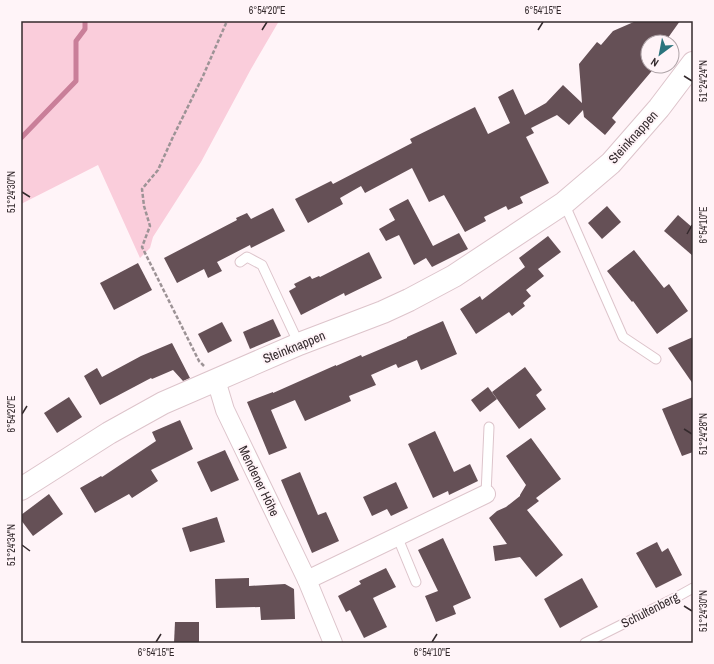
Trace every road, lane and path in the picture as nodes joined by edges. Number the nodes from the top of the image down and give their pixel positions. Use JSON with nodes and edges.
{"nodes":[{"id":1,"x":227,"y":21,"type":"edge"},
{"id":2,"x":693,"y":63,"type":"edge"},
{"id":3,"x":564,"y":203,"type":"junction"},
{"id":4,"x":240,"y":262,"type":"dead end"},
{"id":5,"x":300,"y":344,"type":"junction"},
{"id":6,"x":656,"y":359,"type":"dead end"},
{"id":7,"x":216,"y":380,"type":"junction"},
{"id":8,"x":489,"y":427,"type":"dead end"},
{"id":9,"x":21,"y":489,"type":"edge"},
{"id":10,"x":486,"y":494,"type":"joint"},
{"id":11,"x":397,"y":536,"type":"junction"},
{"id":12,"x":307,"y":580,"type":"junction"},
{"id":13,"x":416,"y":582,"type":"dead end"},
{"id":14,"x":693,"y":588,"type":"edge"},
{"id":15,"x":333,"y":643,"type":"edge"},
{"id":16,"x":585,"y":643,"type":"edge"}],
"edges":[{"from":1,"to":7,"type":"path"},
{"from":2,"to":3,"type":"street","name":"Steinknappen"},
{"from":3,"to":5,"type":"street","name":"Steinknappen"},
{"from":3,"to":6,"type":"lane"},
{"from":4,"to":5,"type":"lane"},
{"from":5,"to":7,"type":"street","name":"Steinknappen"},
{"from":7,"to":9,"type":"street","name":"Steinknappen"},
{"from":7,"to":12,"type":"street","name":"Mendener Höhe"},
{"from":8,"to":10,"type":"lane"},
{"from":10,"to":11,"type":"street"},
{"from":11,"to":12,"type":"street"},
{"from":11,"to":13,"type":"lane"},
{"from":12,"to":15,"type":"street","name":"Mendener Höhe"},
{"from":14,"to":16,"type":"lane","name":"Schultenberg"}]}
